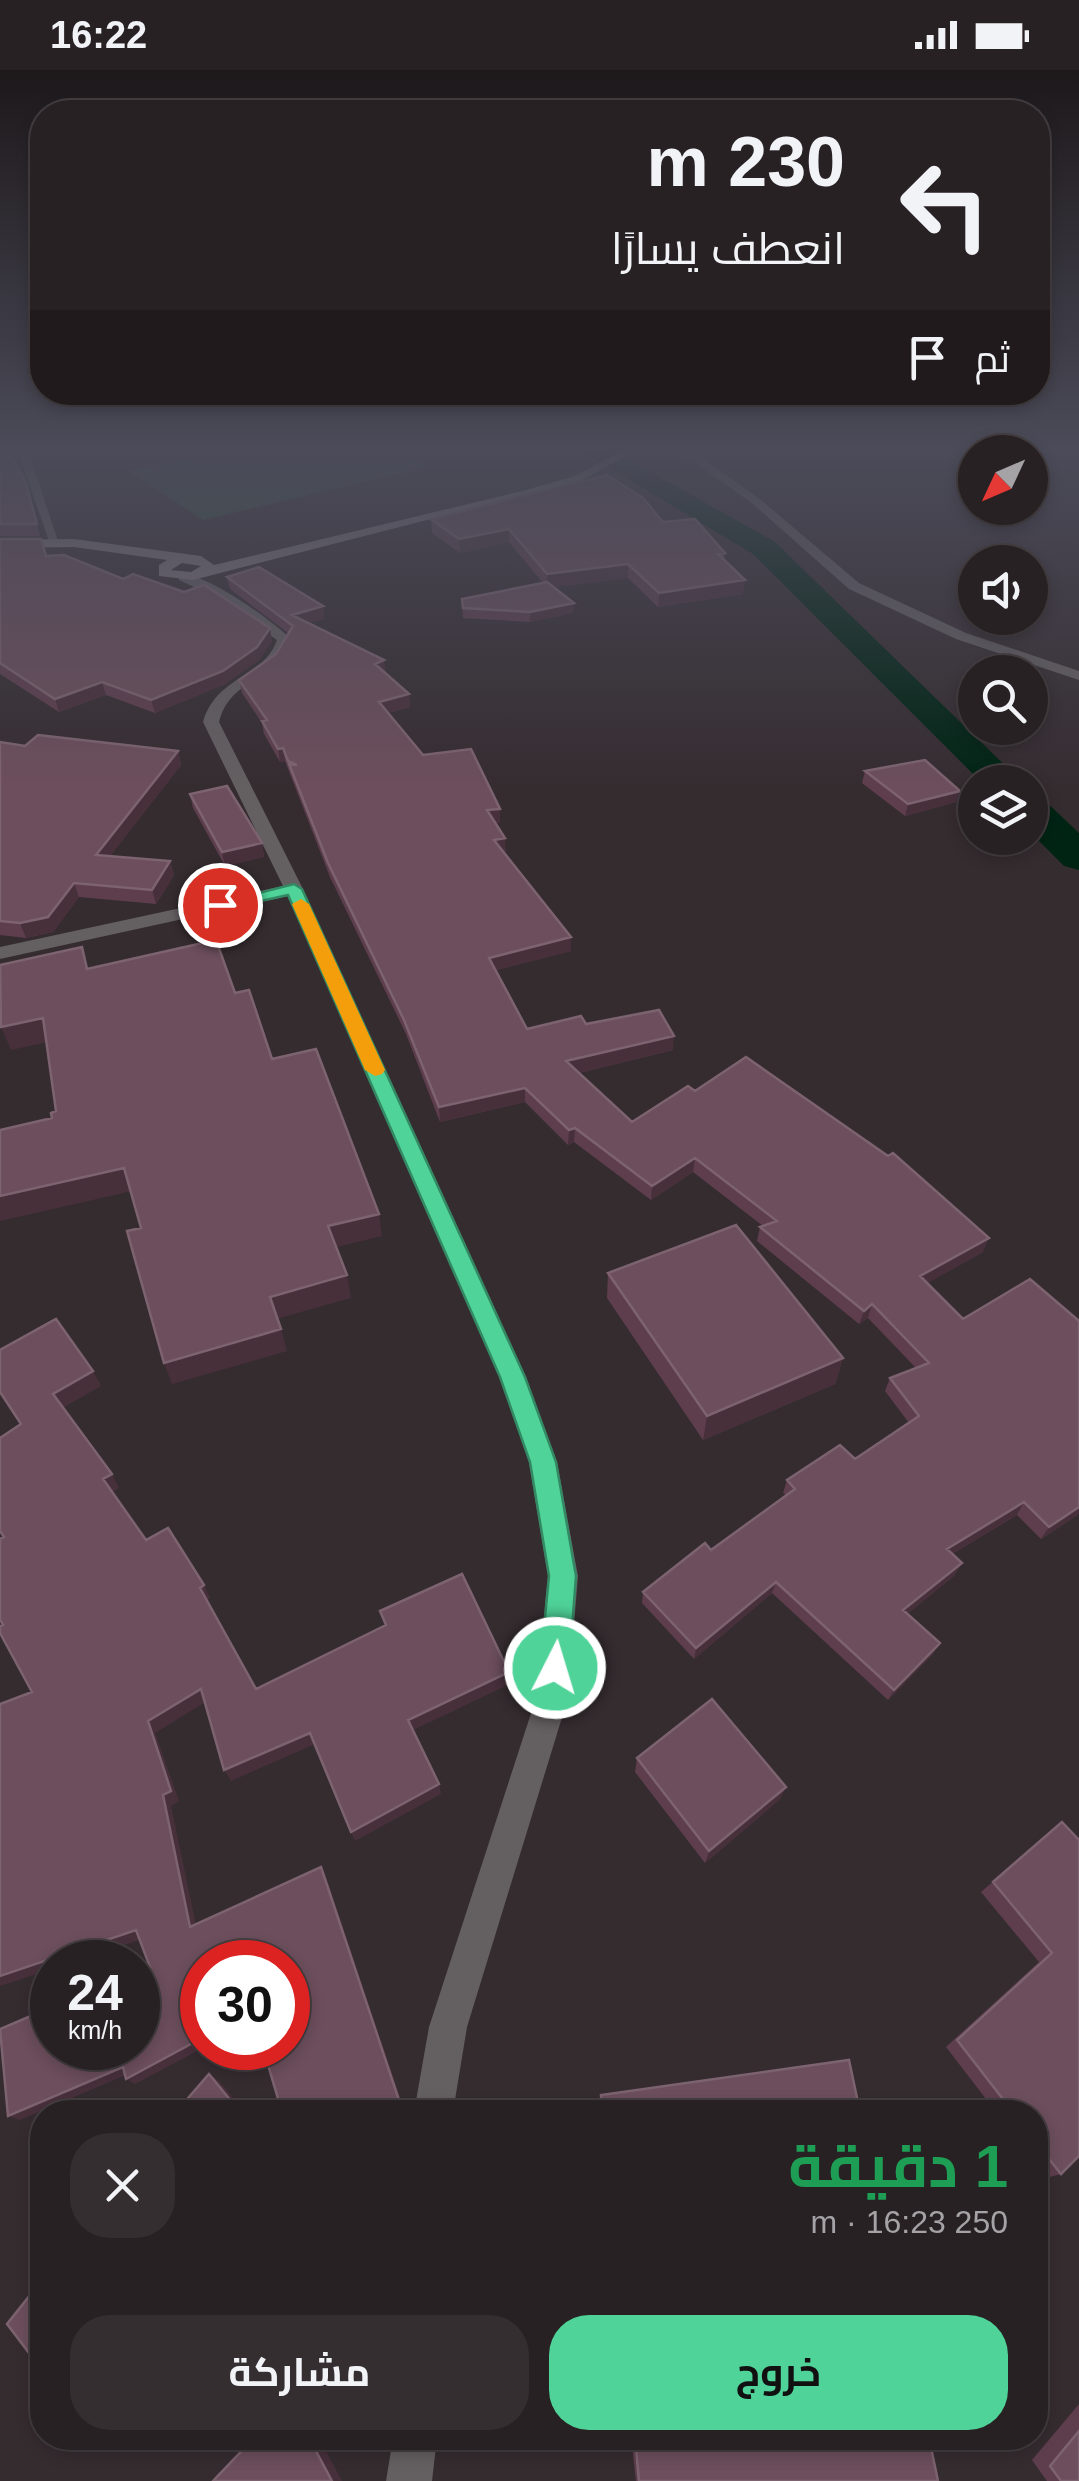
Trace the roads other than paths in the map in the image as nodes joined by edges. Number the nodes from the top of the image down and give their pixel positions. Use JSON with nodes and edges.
{"nodes":[{"id":1,"x":140,"y":564,"type":"edge"},
{"id":2,"x":175,"y":564,"type":"edge"},
{"id":3,"x":194,"y":564,"type":"edge"},
{"id":4,"x":247,"y":564,"type":"edge"},
{"id":5,"x":828,"y":564,"type":"edge"},
{"id":6,"x":163,"y":568,"type":"junction"},
{"id":7,"x":209,"y":574,"type":"junction"},
{"id":8,"x":184,"y":576,"type":"junction"},
{"id":9,"x":1079,"y":676,"type":"edge"},
{"id":10,"x":294,"y":889,"type":"junction"},
{"id":11,"x":0,"y":953,"type":"edge"},
{"id":12,"x":436,"y":2100,"type":"edge"},
{"id":13,"x":413,"y":2450,"type":"edge"},
{"id":14,"x":409,"y":2481,"type":"edge"}],
"edges":[{"from":1,"to":6,"type":"street"},
{"from":2,"to":6,"type":"street"},
{"from":3,"to":7,"type":"street"},
{"from":4,"to":7,"type":"street"},
{"from":5,"to":9,"type":"street"},
{"from":6,"to":8,"type":"street"},
{"from":7,"to":8,"type":"street"},
{"from":7,"to":8,"type":"street"},
{"from":7,"to":10,"type":"street"},
{"from":10,"to":11,"type":"street"},
{"from":10,"to":12,"type":"street"},
{"from":13,"to":14,"type":"street"}]}
